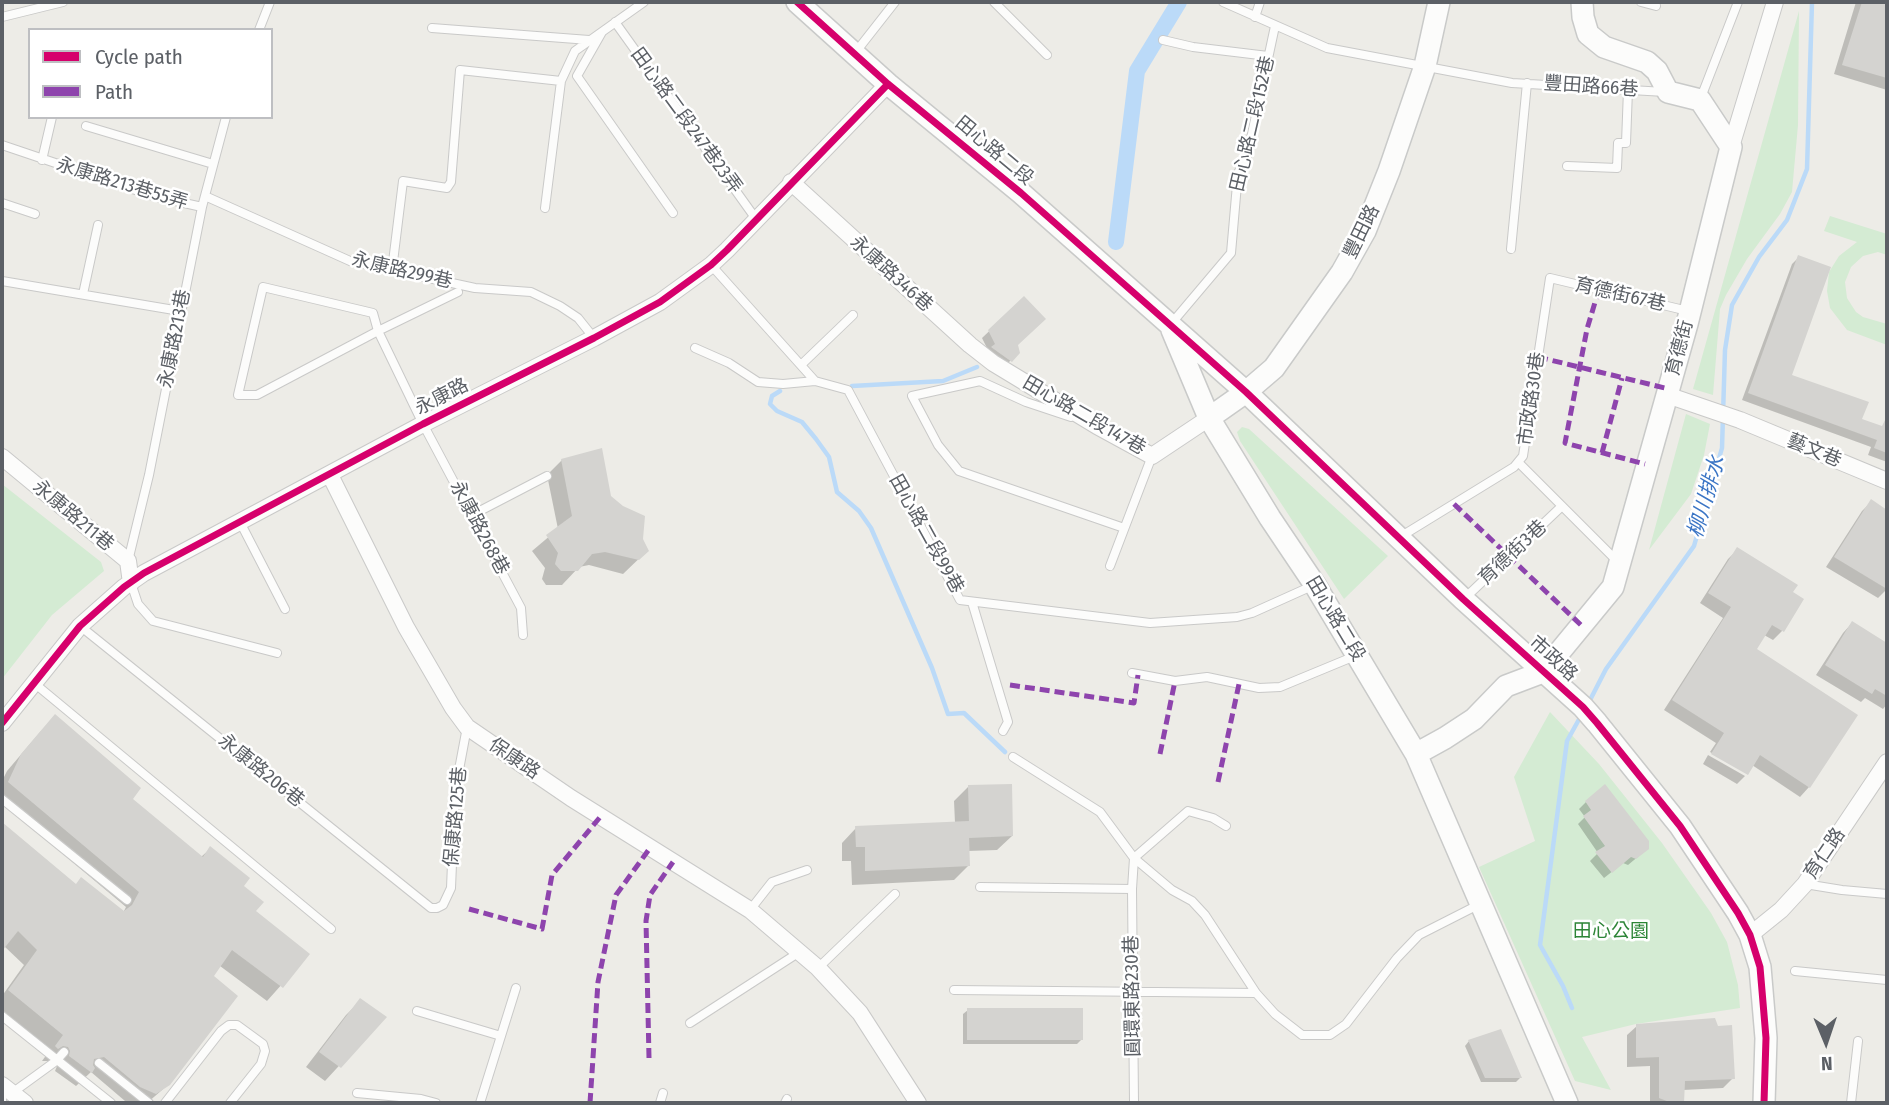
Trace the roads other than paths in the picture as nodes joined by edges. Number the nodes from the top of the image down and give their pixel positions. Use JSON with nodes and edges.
{"nodes":[{"id":1,"x":63,"y":2,"type":"edge"},
{"id":2,"x":270,"y":2,"type":"edge"},
{"id":3,"x":644,"y":2,"type":"edge"},
{"id":4,"x":797,"y":2,"type":"edge"},
{"id":5,"x":895,"y":2,"type":"edge"},
{"id":6,"x":994,"y":2,"type":"edge"},
{"id":7,"x":1223,"y":2,"type":"edge"},
{"id":8,"x":1260,"y":2,"type":"edge"},
{"id":9,"x":1439,"y":2,"type":"edge"},
{"id":10,"x":1582,"y":2,"type":"edge"},
{"id":11,"x":1641,"y":2,"type":"edge"},
{"id":12,"x":1738,"y":2,"type":"edge"},
{"id":13,"x":1775,"y":2,"type":"edge"},
{"id":14,"x":1656,"y":6,"type":"dead end"},
{"id":15,"x":2,"y":17,"type":"edge"},
{"id":16,"x":1255,"y":17,"type":"junction"},
{"id":17,"x":615,"y":22,"type":"junction"},
{"id":18,"x":1275,"y":26,"type":"junction"},
{"id":19,"x":260,"y":28,"type":"edge"},
{"id":20,"x":432,"y":28,"type":"dead end"},
{"id":21,"x":603,"y":30,"type":"junction"},
{"id":22,"x":589,"y":40,"type":"junction"},
{"id":23,"x":1163,"y":40,"type":"dead end"},
{"id":24,"x":855,"y":52,"type":"junction"},
{"id":25,"x":1047,"y":55,"type":"dead end"},
{"id":26,"x":1268,"y":56,"type":"junction"},
{"id":27,"x":1425,"y":66,"type":"junction"},
{"id":28,"x":561,"y":81,"type":"junction"},
{"id":29,"x":1527,"y":83,"type":"junction"},
{"id":30,"x":888,"y":84,"type":"junction"},
{"id":31,"x":1628,"y":90,"type":"junction"},
{"id":32,"x":1668,"y":92,"type":"junction"},
{"id":33,"x":1700,"y":100,"type":"junction"},
{"id":34,"x":52,"y":119,"type":"edge"},
{"id":35,"x":225,"y":119,"type":"edge"},
{"id":36,"x":86,"y":126,"type":"dead end"},
{"id":37,"x":2,"y":145,"type":"edge"},
{"id":38,"x":1731,"y":148,"type":"junction"},
{"id":39,"x":42,"y":160,"type":"junction"},
{"id":40,"x":213,"y":164,"type":"junction"},
{"id":41,"x":1567,"y":166,"type":"dead end"},
{"id":42,"x":791,"y":182,"type":"junction"},
{"id":43,"x":205,"y":197,"type":"junction"},
{"id":44,"x":2,"y":203,"type":"edge"},
{"id":45,"x":202,"y":208,"type":"junction"},
{"id":46,"x":545,"y":208,"type":"dead end"},
{"id":47,"x":673,"y":213,"type":"dead end"},
{"id":48,"x":35,"y":214,"type":"dead end"},
{"id":49,"x":756,"y":219,"type":"junction"},
{"id":50,"x":98,"y":225,"type":"dead end"},
{"id":51,"x":1511,"y":249,"type":"dead end"},
{"id":52,"x":712,"y":265,"type":"junction"},
{"id":53,"x":392,"y":270,"type":"junction"},
{"id":54,"x":1550,"y":278,"type":"joint"},
{"id":55,"x":2,"y":281,"type":"edge"},
{"id":56,"x":458,"y":292,"type":"dead end"},
{"id":57,"x":83,"y":294,"type":"junction"},
{"id":58,"x":1690,"y":311,"type":"junction"},
{"id":59,"x":180,"y":312,"type":"junction"},
{"id":60,"x":853,"y":315,"type":"dead end"},
{"id":61,"x":1170,"y":325,"type":"junction"},
{"id":62,"x":378,"y":331,"type":"junction"},
{"id":63,"x":594,"y":338,"type":"junction"},
{"id":64,"x":695,"y":348,"type":"dead end"},
{"id":65,"x":993,"y":363,"type":"joint"},
{"id":66,"x":802,"y":364,"type":"junction"},
{"id":67,"x":816,"y":380,"type":"junction"},
{"id":68,"x":1246,"y":392,"type":"junction"},
{"id":69,"x":1667,"y":395,"type":"junction"},
{"id":70,"x":1209,"y":418,"type":"junction"},
{"id":71,"x":423,"y":424,"type":"junction"},
{"id":72,"x":1097,"y":426,"type":"junction"},
{"id":73,"x":1152,"y":456,"type":"junction"},
{"id":74,"x":2,"y":457,"type":"edge"},
{"id":75,"x":1518,"y":463,"type":"junction"},
{"id":76,"x":330,"y":475,"type":"junction"},
{"id":77,"x":547,"y":476,"type":"dead end"},
{"id":78,"x":1887,"y":481,"type":"edge"},
{"id":79,"x":1562,"y":506,"type":"junction"},
{"id":80,"x":472,"y":515,"type":"junction"},
{"id":81,"x":240,"y":522,"type":"junction"},
{"id":82,"x":1124,"y":528,"type":"junction"},
{"id":83,"x":1400,"y":537,"type":"junction"},
{"id":84,"x":128,"y":561,"type":"junction"},
{"id":85,"x":1621,"y":565,"type":"junction"},
{"id":86,"x":1110,"y":566,"type":"dead end"},
{"id":87,"x":131,"y":583,"type":"junction"},
{"id":88,"x":1315,"y":585,"type":"junction"},
{"id":89,"x":1463,"y":599,"type":"junction"},
{"id":90,"x":972,"y":601,"type":"junction"},
{"id":91,"x":285,"y":609,"type":"dead end"},
{"id":92,"x":80,"y":626,"type":"junction"},
{"id":93,"x":523,"y":635,"type":"dead end"},
{"id":94,"x":277,"y":653,"type":"dead end"},
{"id":95,"x":1357,"y":655,"type":"junction"},
{"id":96,"x":1544,"y":672,"type":"junction"},
{"id":97,"x":1132,"y":673,"type":"dead end"},
{"id":98,"x":34,"y":683,"type":"junction"},
{"id":99,"x":7,"y":704,"type":"edge"},
{"id":100,"x":2,"y":723,"type":"edge"},
{"id":101,"x":467,"y":727,"type":"junction"},
{"id":102,"x":1003,"y":731,"type":"dead end"},
{"id":103,"x":1416,"y":754,"type":"junction"},
{"id":104,"x":1013,"y":757,"type":"dead end"},
{"id":105,"x":1887,"y":762,"type":"edge"},
{"id":106,"x":2,"y":799,"type":"edge"},
{"id":107,"x":1226,"y":826,"type":"dead end"},
{"id":108,"x":1134,"y":858,"type":"junction"},
{"id":109,"x":807,"y":870,"type":"dead end"},
{"id":110,"x":1805,"y":884,"type":"junction"},
{"id":111,"x":979,"y":887,"type":"dead end"},
{"id":112,"x":1132,"y":889,"type":"junction"},
{"id":113,"x":895,"y":894,"type":"dead end"},
{"id":114,"x":1887,"y":894,"type":"edge"},
{"id":115,"x":127,"y":900,"type":"dead end"},
{"id":116,"x":1480,"y":904,"type":"junction"},
{"id":117,"x":443,"y":905,"type":"joint"},
{"id":118,"x":750,"y":910,"type":"junction"},
{"id":119,"x":331,"y":929,"type":"dead end"},
{"id":120,"x":1750,"y":935,"type":"junction"},
{"id":121,"x":798,"y":953,"type":"junction"},
{"id":122,"x":818,"y":968,"type":"junction"},
{"id":123,"x":1795,"y":971,"type":"dead end"},
{"id":124,"x":1887,"y":980,"type":"edge"},
{"id":125,"x":516,"y":988,"type":"dead end"},
{"id":126,"x":954,"y":989,"type":"dead end"},
{"id":127,"x":1132,"y":991,"type":"junction"},
{"id":128,"x":1256,"y":993,"type":"junction"},
{"id":129,"x":417,"y":1011,"type":"dead end"},
{"id":130,"x":2,"y":1016,"type":"edge"},
{"id":131,"x":690,"y":1023,"type":"dead end"},
{"id":132,"x":501,"y":1036,"type":"junction"},
{"id":133,"x":1858,"y":1041,"type":"dead end"},
{"id":134,"x":64,"y":1052,"type":"dead end"},
{"id":135,"x":56,"y":1061,"type":"junction"},
{"id":136,"x":99,"y":1063,"type":"dead end"},
{"id":137,"x":357,"y":1093,"type":"dead end"},
{"id":138,"x":663,"y":1093,"type":"dead end"},
{"id":139,"x":10,"y":1096,"type":"edge"},
{"id":140,"x":914,"y":1101,"type":"edge"},
{"id":141,"x":111,"y":1103,"type":"edge"},
{"id":142,"x":149,"y":1103,"type":"edge"},
{"id":143,"x":165,"y":1103,"type":"edge"},
{"id":144,"x":230,"y":1103,"type":"edge"},
{"id":145,"x":436,"y":1103,"type":"edge"},
{"id":146,"x":480,"y":1103,"type":"edge"},
{"id":147,"x":660,"y":1103,"type":"edge"},
{"id":148,"x":1134,"y":1103,"type":"edge"},
{"id":149,"x":1567,"y":1103,"type":"edge"},
{"id":150,"x":1764,"y":1103,"type":"edge"},
{"id":151,"x":1850,"y":1103,"type":"edge"}],
"edges":[{"from":1,"to":15,"type":"lane"},
{"from":2,"to":19,"type":"lane"},
{"from":3,"to":17,"type":"lane"},
{"from":4,"to":24,"type":"street","name":"田心路二段"},
{"from":5,"to":24,"type":"lane"},
{"from":6,"to":25,"type":"lane"},
{"from":7,"to":16,"type":"lane","name":"豐田路66巷"},
{"from":8,"to":16,"type":"lane"},
{"from":9,"to":27,"type":"street","name":"豐田路"},
{"from":10,"to":32,"type":"street"},
{"from":11,"to":14,"type":"lane"},
{"from":12,"to":33,"type":"lane"},
{"from":13,"to":38,"type":"street","name":"育德街"},
{"from":16,"to":18,"type":"lane","name":"豐田路66巷"},
{"from":17,"to":21,"type":"lane"},
{"from":17,"to":49,"type":"lane","name":"田心路二段247巷23弄"},
{"from":18,"to":26,"type":"lane","name":"田心路二段152巷"},
{"from":18,"to":27,"type":"lane","name":"豐田路66巷"},
{"from":20,"to":22,"type":"lane"},
{"from":21,"to":22,"type":"lane"},
{"from":21,"to":47,"type":"lane"},
{"from":22,"to":28,"type":"lane"},
{"from":23,"to":26,"type":"lane"},
{"from":24,"to":30,"type":"street","name":"田心路二段"},
{"from":26,"to":61,"type":"lane","name":"田心路二段152巷"},
{"from":27,"to":29,"type":"lane","name":"豐田路66巷"},
{"from":27,"to":68,"type":"street","name":"豐田路"},
{"from":28,"to":46,"type":"lane"},
{"from":28,"to":53,"type":"lane"},
{"from":29,"to":31,"type":"lane","name":"豐田路66巷"},
{"from":29,"to":51,"type":"lane"},
{"from":30,"to":42,"type":"street","name":"永康路"},
{"from":30,"to":61,"type":"street","name":"田心路二段"},
{"from":31,"to":32,"type":"lane","name":"豐田路66巷"},
{"from":31,"to":41,"type":"lane"},
{"from":32,"to":33,"type":"street","name":"豐田路66巷"},
{"from":33,"to":38,"type":"street"},
{"from":34,"to":39,"type":"lane","name":"永康路213巷55弄"},
{"from":35,"to":40,"type":"lane","name":"永康路213巷"},
{"from":36,"to":40,"type":"lane"},
{"from":37,"to":39,"type":"lane","name":"永康路213巷55弄"},
{"from":38,"to":58,"type":"street","name":"育德街"},
{"from":39,"to":45,"type":"lane","name":"永康路213巷55弄"},
{"from":40,"to":43,"type":"lane","name":"永康路213巷"},
{"from":42,"to":49,"type":"street","name":"永康路"},
{"from":42,"to":65,"type":"street","name":"永康路346巷"},
{"from":43,"to":45,"type":"lane","name":"永康路213巷"},
{"from":43,"to":53,"type":"lane","name":"永康路299巷"},
{"from":44,"to":48,"type":"lane"},
{"from":45,"to":59,"type":"lane","name":"永康路213巷"},
{"from":49,"to":52,"type":"street","name":"永康路"},
{"from":50,"to":57,"type":"lane"},
{"from":52,"to":63,"type":"street","name":"永康路"},
{"from":52,"to":66,"type":"lane","name":"田心路二段99巷"},
{"from":53,"to":63,"type":"lane","name":"永康路299巷"},
{"from":54,"to":58,"type":"lane","name":"育德街67巷"},
{"from":54,"to":75,"type":"lane","name":"市政路30巷"},
{"from":55,"to":57,"type":"lane"},
{"from":56,"to":62,"type":"lane"},
{"from":57,"to":59,"type":"lane"},
{"from":58,"to":69,"type":"street","name":"育德街"},
{"from":59,"to":84,"type":"lane","name":"永康路213巷"},
{"from":60,"to":66,"type":"lane"},
{"from":61,"to":68,"type":"street","name":"市政路"},
{"from":61,"to":70,"type":"street","name":"田心路二段"},
{"from":62,"to":62,"type":"lane","name":"永康路268巷"},
{"from":62,"to":71,"type":"lane","name":"永康路268巷"},
{"from":63,"to":71,"type":"street","name":"永康路"},
{"from":64,"to":67,"type":"lane"},
{"from":65,"to":72,"type":"street","name":"田心路二段147巷"},
{"from":66,"to":67,"type":"lane","name":"田心路二段99巷"},
{"from":67,"to":90,"type":"lane","name":"田心路二段99巷"},
{"from":68,"to":70,"type":"street","name":"豐田路"},
{"from":68,"to":83,"type":"street","name":"市政路"},
{"from":69,"to":78,"type":"street","name":"藝文巷"},
{"from":69,"to":85,"type":"street","name":"育德街"},
{"from":70,"to":73,"type":"street","name":"田心路二段147巷"},
{"from":70,"to":88,"type":"street","name":"田心路二段"},
{"from":71,"to":76,"type":"street","name":"永康路"},
{"from":71,"to":80,"type":"lane","name":"永康路268巷"},
{"from":72,"to":73,"type":"street","name":"田心路二段147巷"},
{"from":72,"to":82,"type":"lane"},
{"from":73,"to":82,"type":"lane"},
{"from":74,"to":84,"type":"street","name":"永康路211巷"},
{"from":75,"to":79,"type":"lane"},
{"from":75,"to":83,"type":"lane","name":"市政路30巷"},
{"from":76,"to":81,"type":"street","name":"永康路"},
{"from":76,"to":101,"type":"street","name":"保康路"},
{"from":77,"to":80,"type":"lane"},
{"from":79,"to":85,"type":"lane"},
{"from":79,"to":89,"type":"lane","name":"育德街3巷"},
{"from":80,"to":93,"type":"lane","name":"永康路268巷"},
{"from":81,"to":87,"type":"street","name":"永康路"},
{"from":81,"to":91,"type":"lane"},
{"from":82,"to":86,"type":"lane"},
{"from":83,"to":89,"type":"street","name":"市政路"},
{"from":84,"to":87,"type":"street","name":"永康路211巷"},
{"from":85,"to":96,"type":"street","name":"育德街"},
{"from":87,"to":92,"type":"street","name":"永康路"},
{"from":87,"to":94,"type":"lane"},
{"from":88,"to":90,"type":"lane","name":"田心路二段99巷"},
{"from":88,"to":95,"type":"street","name":"田心路二段"},
{"from":89,"to":96,"type":"street","name":"市政路"},
{"from":90,"to":102,"type":"lane"},
{"from":92,"to":98,"type":"street","name":"永康路"},
{"from":92,"to":117,"type":"lane","name":"永康路206巷"},
{"from":95,"to":97,"type":"lane"},
{"from":95,"to":103,"type":"street","name":"田心路二段"},
{"from":96,"to":103,"type":"street"},
{"from":96,"to":120,"type":"street","name":"市政路"},
{"from":98,"to":99,"type":"street","name":"永康路"},
{"from":98,"to":119,"type":"lane"},
{"from":99,"to":100,"type":"street","name":"永康路"},
{"from":101,"to":117,"type":"lane","name":"保康路125巷"},
{"from":101,"to":118,"type":"street","name":"保康路"},
{"from":103,"to":116,"type":"street","name":"田心路二段"},
{"from":104,"to":108,"type":"lane"},
{"from":105,"to":110,"type":"street","name":"育仁路"},
{"from":106,"to":115,"type":"lane"},
{"from":107,"to":108,"type":"lane"},
{"from":108,"to":112,"type":"lane","name":"圓環東路230巷"},
{"from":108,"to":128,"type":"lane"},
{"from":109,"to":118,"type":"lane"},
{"from":110,"to":114,"type":"lane"},
{"from":110,"to":120,"type":"street","name":"育仁路"},
{"from":111,"to":112,"type":"lane"},
{"from":112,"to":127,"type":"lane","name":"圓環東路230巷"},
{"from":113,"to":122,"type":"lane"},
{"from":116,"to":128,"type":"lane"},
{"from":116,"to":149,"type":"street","name":"田心路二段"},
{"from":118,"to":121,"type":"street","name":"保康路"},
{"from":120,"to":150,"type":"street","name":"市政路"},
{"from":121,"to":122,"type":"street","name":"保康路"},
{"from":121,"to":131,"type":"lane"},
{"from":122,"to":140,"type":"street","name":"保康路"},
{"from":123,"to":124,"type":"lane"},
{"from":125,"to":132,"type":"lane"},
{"from":126,"to":127,"type":"lane"},
{"from":127,"to":128,"type":"lane"},
{"from":127,"to":148,"type":"lane","name":"圓環東路230巷"},
{"from":129,"to":132,"type":"lane"},
{"from":130,"to":135,"type":"lane"},
{"from":132,"to":146,"type":"lane"},
{"from":133,"to":151,"type":"lane"},
{"from":134,"to":135,"type":"lane"},
{"from":135,"to":139,"type":"lane"},
{"from":135,"to":141,"type":"lane"},
{"from":136,"to":142,"type":"lane"},
{"from":137,"to":145,"type":"lane"},
{"from":138,"to":147,"type":"lane"},
{"from":143,"to":144,"type":"lane"}]}
